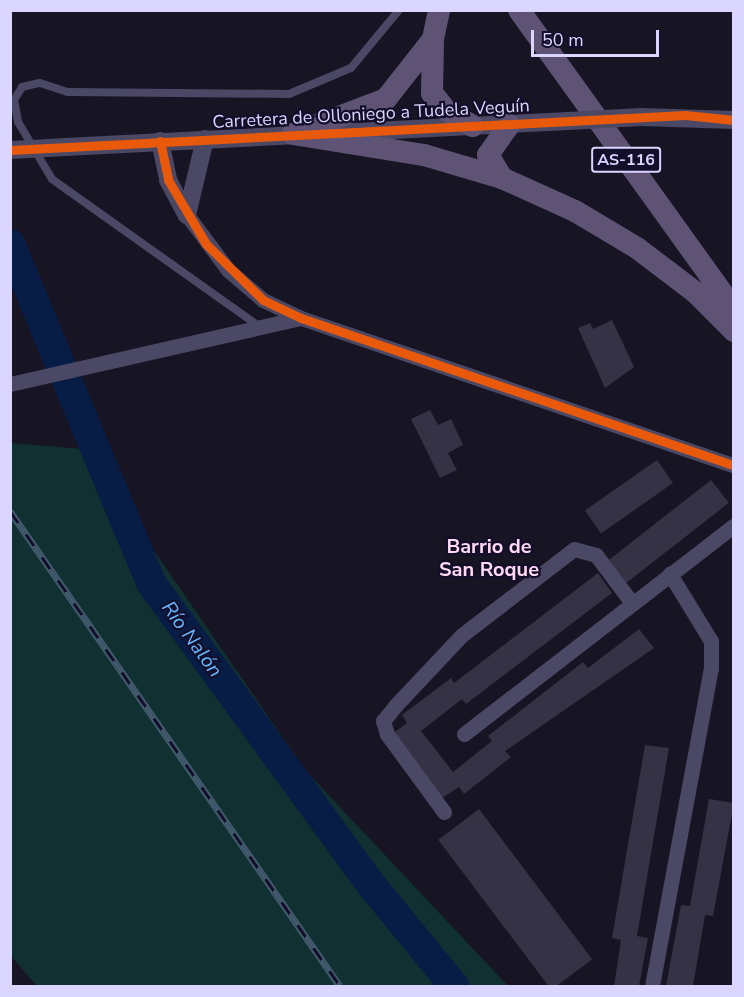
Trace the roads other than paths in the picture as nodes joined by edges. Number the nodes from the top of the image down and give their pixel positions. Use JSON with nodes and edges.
{"nodes":[{"id":1,"x":399,"y":10,"type":"edge"},
{"id":2,"x":439,"y":10,"type":"edge"},
{"id":3,"x":519,"y":10,"type":"edge"},
{"id":4,"x":433,"y":39,"type":"junction"},
{"id":5,"x":734,"y":120,"type":"edge"},
{"id":6,"x":509,"y":125,"type":"junction"},
{"id":7,"x":473,"y":126,"type":"junction"},
{"id":8,"x":292,"y":134,"type":"junction"},
{"id":9,"x":205,"y":139,"type":"junction"},
{"id":10,"x":160,"y":141,"type":"junction"},
{"id":11,"x":10,"y":150,"type":"edge"},
{"id":12,"x":502,"y":178,"type":"junction"},
{"id":13,"x":187,"y":215,"type":"junction"},
{"id":14,"x":734,"y":309,"type":"edge"},
{"id":15,"x":301,"y":318,"type":"junction"},
{"id":16,"x":261,"y":327,"type":"junction"},
{"id":17,"x":734,"y":330,"type":"edge"},
{"id":18,"x":14,"y":384,"type":"edge"},
{"id":19,"x":734,"y":465,"type":"edge"},
{"id":20,"x":734,"y":525,"type":"edge"},
{"id":21,"x":670,"y":574,"type":"junction"},
{"id":22,"x":632,"y":603,"type":"junction"},
{"id":23,"x":464,"y":734,"type":"dead end"},
{"id":24,"x":444,"y":812,"type":"dead end"},
{"id":25,"x":652,"y":987,"type":"edge"}],
"edges":[{"from":1,"to":16,"type":"lane"},
{"from":2,"to":4,"type":"main road"},
{"from":3,"to":14,"type":"main road","number":"AS-116"},
{"from":4,"to":7,"type":"main road"},
{"from":4,"to":8,"type":"main road"},
{"from":5,"to":6,"type":"street","name":"Carretera de Olloniego a Tudela Veguín","bridge":true},
{"from":6,"to":7,"type":"street","name":"Carretera de Olloniego a Tudela Veguín"},
{"from":6,"to":12,"type":"main road"},
{"from":7,"to":8,"type":"street","name":"Carretera de Olloniego a Tudela Veguín"},
{"from":8,"to":9,"type":"street","name":"Carretera de Olloniego a Tudela Veguín"},
{"from":8,"to":12,"type":"main road"},
{"from":9,"to":10,"type":"street","name":"Carretera de Olloniego a Tudela Veguín"},
{"from":9,"to":13,"type":"street"},
{"from":10,"to":11,"type":"street","name":"Carretera de Olloniego a Tudela Veguín","bridge":true},
{"from":10,"to":13,"type":"street"},
{"from":12,"to":17,"type":"main road"},
{"from":13,"to":15,"type":"street"},
{"from":15,"to":16,"type":"street"},
{"from":15,"to":19,"type":"street"},
{"from":16,"to":18,"type":"street"},
{"from":20,"to":21,"type":"street"},
{"from":21,"to":22,"type":"street"},
{"from":21,"to":25,"type":"street"},
{"from":22,"to":23,"type":"street"},
{"from":22,"to":24,"type":"street"}]}
